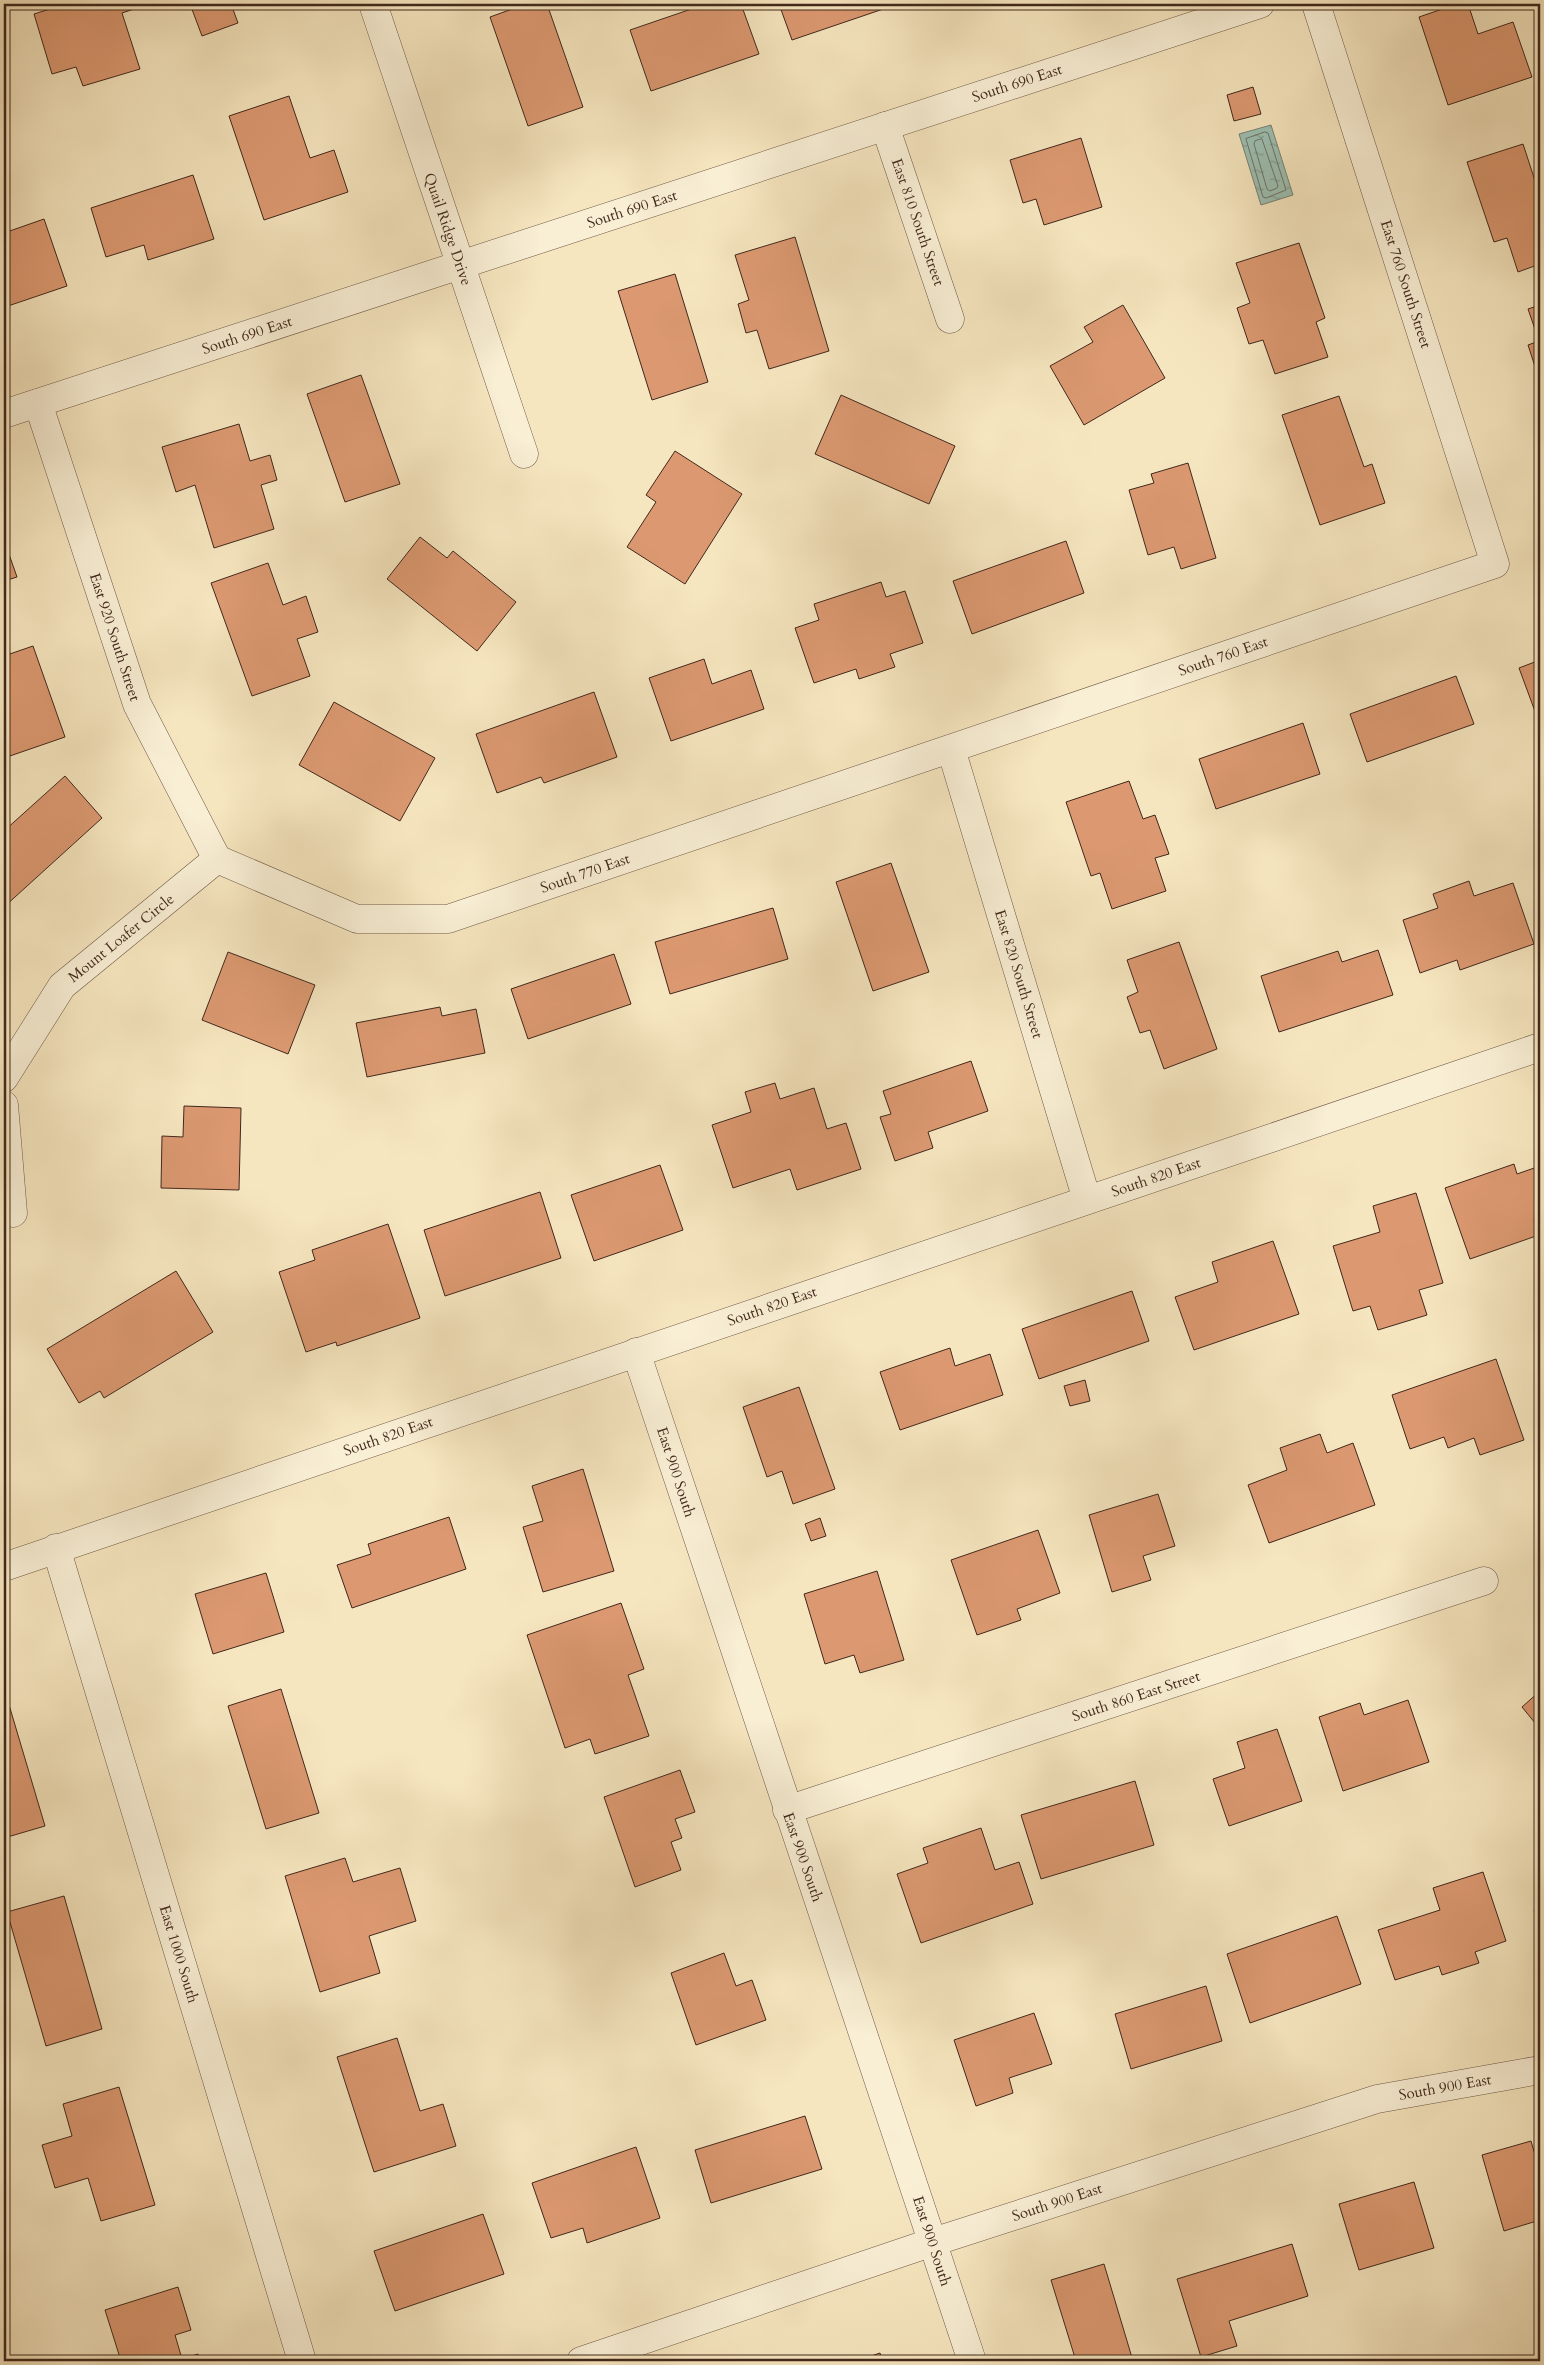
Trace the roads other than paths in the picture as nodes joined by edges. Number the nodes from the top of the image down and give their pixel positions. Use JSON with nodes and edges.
{"nodes":[{"id":1,"x":373,"y":4,"type":"edge"},
{"id":2,"x":1260,"y":4,"type":"edge"},
{"id":3,"x":1316,"y":4,"type":"edge"},
{"id":4,"x":885,"y":126,"type":"junction"},
{"id":5,"x":460,"y":265,"type":"junction"},
{"id":6,"x":950,"y":319,"type":"dead end"},
{"id":7,"x":38,"y":403,"type":"junction"},
{"id":8,"x":4,"y":414,"type":"edge"},
{"id":9,"x":524,"y":454,"type":"dead end"},
{"id":10,"x":1495,"y":564,"type":"joint"},
{"id":11,"x":951,"y":749,"type":"junction"},
{"id":12,"x":217,"y":859,"type":"junction"},
{"id":13,"x":1540,"y":1047,"type":"edge"},
{"id":14,"x":4,"y":1078,"type":"edge"},
{"id":15,"x":4,"y":1105,"type":"edge"},
{"id":16,"x":1087,"y":1200,"type":"junction"},
{"id":17,"x":13,"y":1213,"type":"dead end"},
{"id":18,"x":636,"y":1352,"type":"junction"},
{"id":19,"x":56,"y":1548,"type":"junction"},
{"id":20,"x":4,"y":1567,"type":"edge"},
{"id":21,"x":1484,"y":1582,"type":"dead end"},
{"id":22,"x":787,"y":1810,"type":"junction"},
{"id":23,"x":1540,"y":2070,"type":"edge"},
{"id":24,"x":933,"y":2242,"type":"junction"},
{"id":25,"x":302,"y":2361,"type":"edge"},
{"id":26,"x":581,"y":2361,"type":"edge"},
{"id":27,"x":972,"y":2361,"type":"edge"}],
"edges":[{"from":1,"to":5,"type":"street","name":"Quail Ridge Drive"},
{"from":2,"to":4,"type":"street","name":"South 690 East"},
{"from":3,"to":10,"type":"street","name":"East 760 South Street"},
{"from":4,"to":5,"type":"street","name":"South 690 East"},
{"from":4,"to":6,"type":"street","name":"East 810 South Street"},
{"from":5,"to":7,"type":"street","name":"South 690 East"},
{"from":5,"to":9,"type":"street","name":"Quail Ridge Drive"},
{"from":7,"to":8,"type":"street","name":"South 690 East"},
{"from":7,"to":12,"type":"street","name":"East 920 South Street"},
{"from":10,"to":11,"type":"street","name":"South 760 East"},
{"from":11,"to":12,"type":"street","name":"South 770 East"},
{"from":11,"to":16,"type":"street","name":"East 820 South Street"},
{"from":12,"to":14,"type":"street","name":"Mount Loafer Circle"},
{"from":13,"to":16,"type":"street","name":"South 820 East"},
{"from":15,"to":17,"type":"street"},
{"from":16,"to":18,"type":"street","name":"South 820 East"},
{"from":18,"to":19,"type":"street","name":"South 820 East"},
{"from":18,"to":22,"type":"street","name":"East 900 South"},
{"from":19,"to":20,"type":"street","name":"South 820 East"},
{"from":19,"to":25,"type":"street","name":"East 1000 South"},
{"from":21,"to":22,"type":"street","name":"South 860 East Street"},
{"from":22,"to":24,"type":"street","name":"East 900 South"},
{"from":23,"to":24,"type":"street","name":"South 900 East"},
{"from":24,"to":26,"type":"street","name":"South 900 East"},
{"from":24,"to":27,"type":"street","name":"East 900 South"}]}
